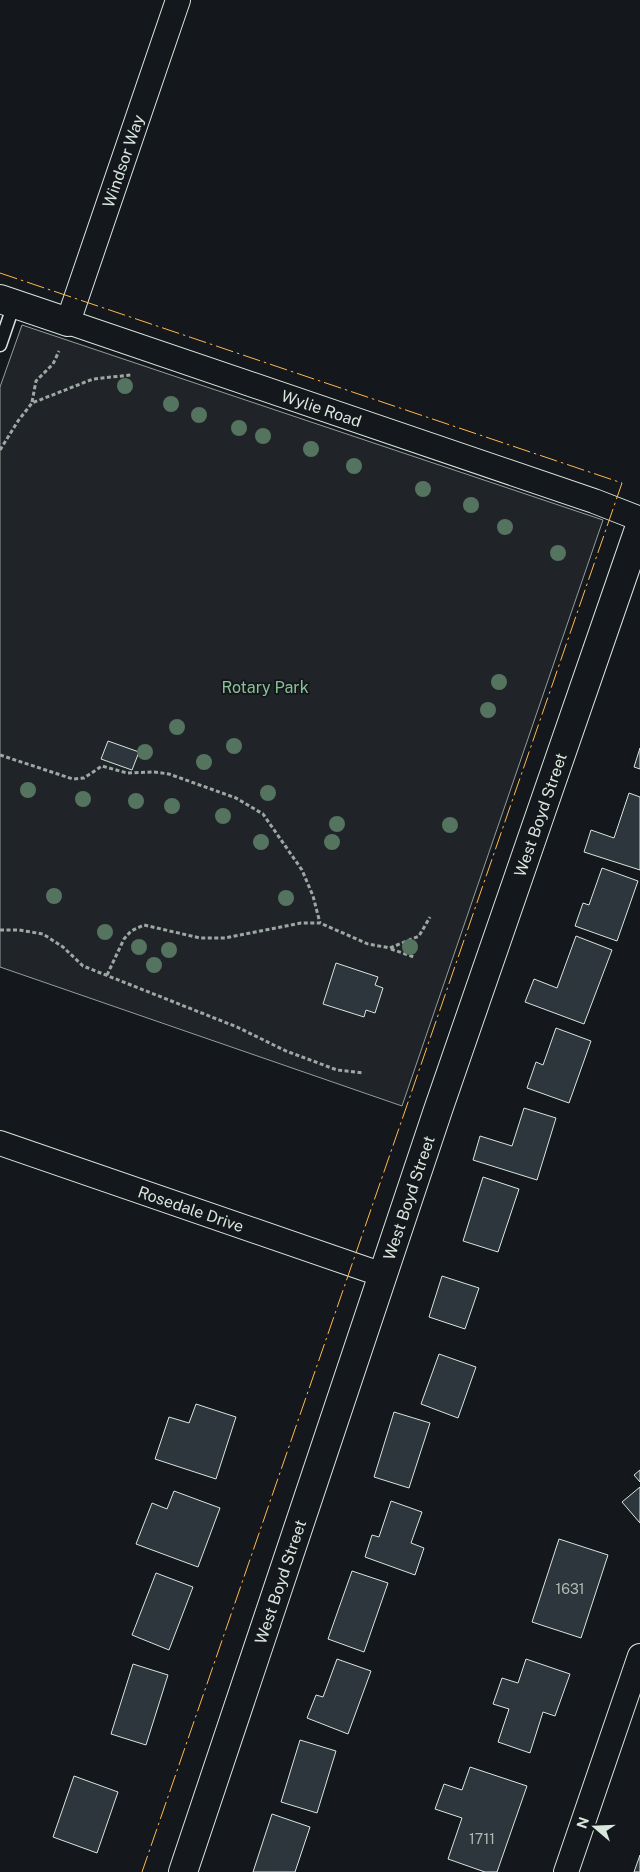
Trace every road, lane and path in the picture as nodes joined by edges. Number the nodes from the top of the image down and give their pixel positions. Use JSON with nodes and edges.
{"nodes":[{"id":1,"x":178,"y":0,"type":"edge"},
{"id":2,"x":7,"y":301,"type":"edge"},
{"id":3,"x":68,"y":322,"type":"junction"},
{"id":4,"x":0,"y":345,"type":"edge"},
{"id":5,"x":59,"y":351,"type":"dead end"},
{"id":6,"x":131,"y":374,"type":"dead end"},
{"id":7,"x":32,"y":403,"type":"junction"},
{"id":8,"x":0,"y":450,"type":"edge"},
{"id":9,"x":640,"y":519,"type":"edge"},
{"id":10,"x":640,"y":526,"type":"edge"},
{"id":11,"x":0,"y":755,"type":"edge"},
{"id":12,"x":430,"y":917,"type":"dead end"},
{"id":13,"x":320,"y":924,"type":"junction"},
{"id":14,"x":0,"y":930,"type":"edge"},
{"id":15,"x":390,"y":948,"type":"junction"},
{"id":16,"x":414,"y":957,"type":"dead end"},
{"id":17,"x":107,"y":975,"type":"junction"},
{"id":18,"x":364,"y":1073,"type":"dead end"},
{"id":19,"x":0,"y":1143,"type":"edge"},
{"id":20,"x":383,"y":1275,"type":"junction"},
{"id":21,"x":640,"y":1656,"type":"edge"},
{"id":22,"x":183,"y":1872,"type":"edge"},
{"id":23,"x":566,"y":1872,"type":"edge"}],
"edges":[{"from":1,"to":3,"type":"street","name":"Windsor Way"},
{"from":2,"to":3,"type":"street","name":"Wylie Road"},
{"from":2,"to":4,"type":"lane"},
{"from":3,"to":9,"type":"street","name":"Wylie Road"},
{"from":5,"to":7,"type":"path"},
{"from":6,"to":7,"type":"path"},
{"from":7,"to":8,"type":"path"},
{"from":10,"to":20,"type":"street","name":"West Boyd Street"},
{"from":11,"to":13,"type":"path"},
{"from":12,"to":15,"type":"path"},
{"from":13,"to":15,"type":"path"},
{"from":13,"to":17,"type":"path"},
{"from":14,"to":17,"type":"path"},
{"from":15,"to":16,"type":"path"},
{"from":17,"to":18,"type":"path"},
{"from":19,"to":20,"type":"street","name":"Rosedale Drive"},
{"from":20,"to":22,"type":"street","name":"West Boyd Street"},
{"from":21,"to":23,"type":"street"}]}
